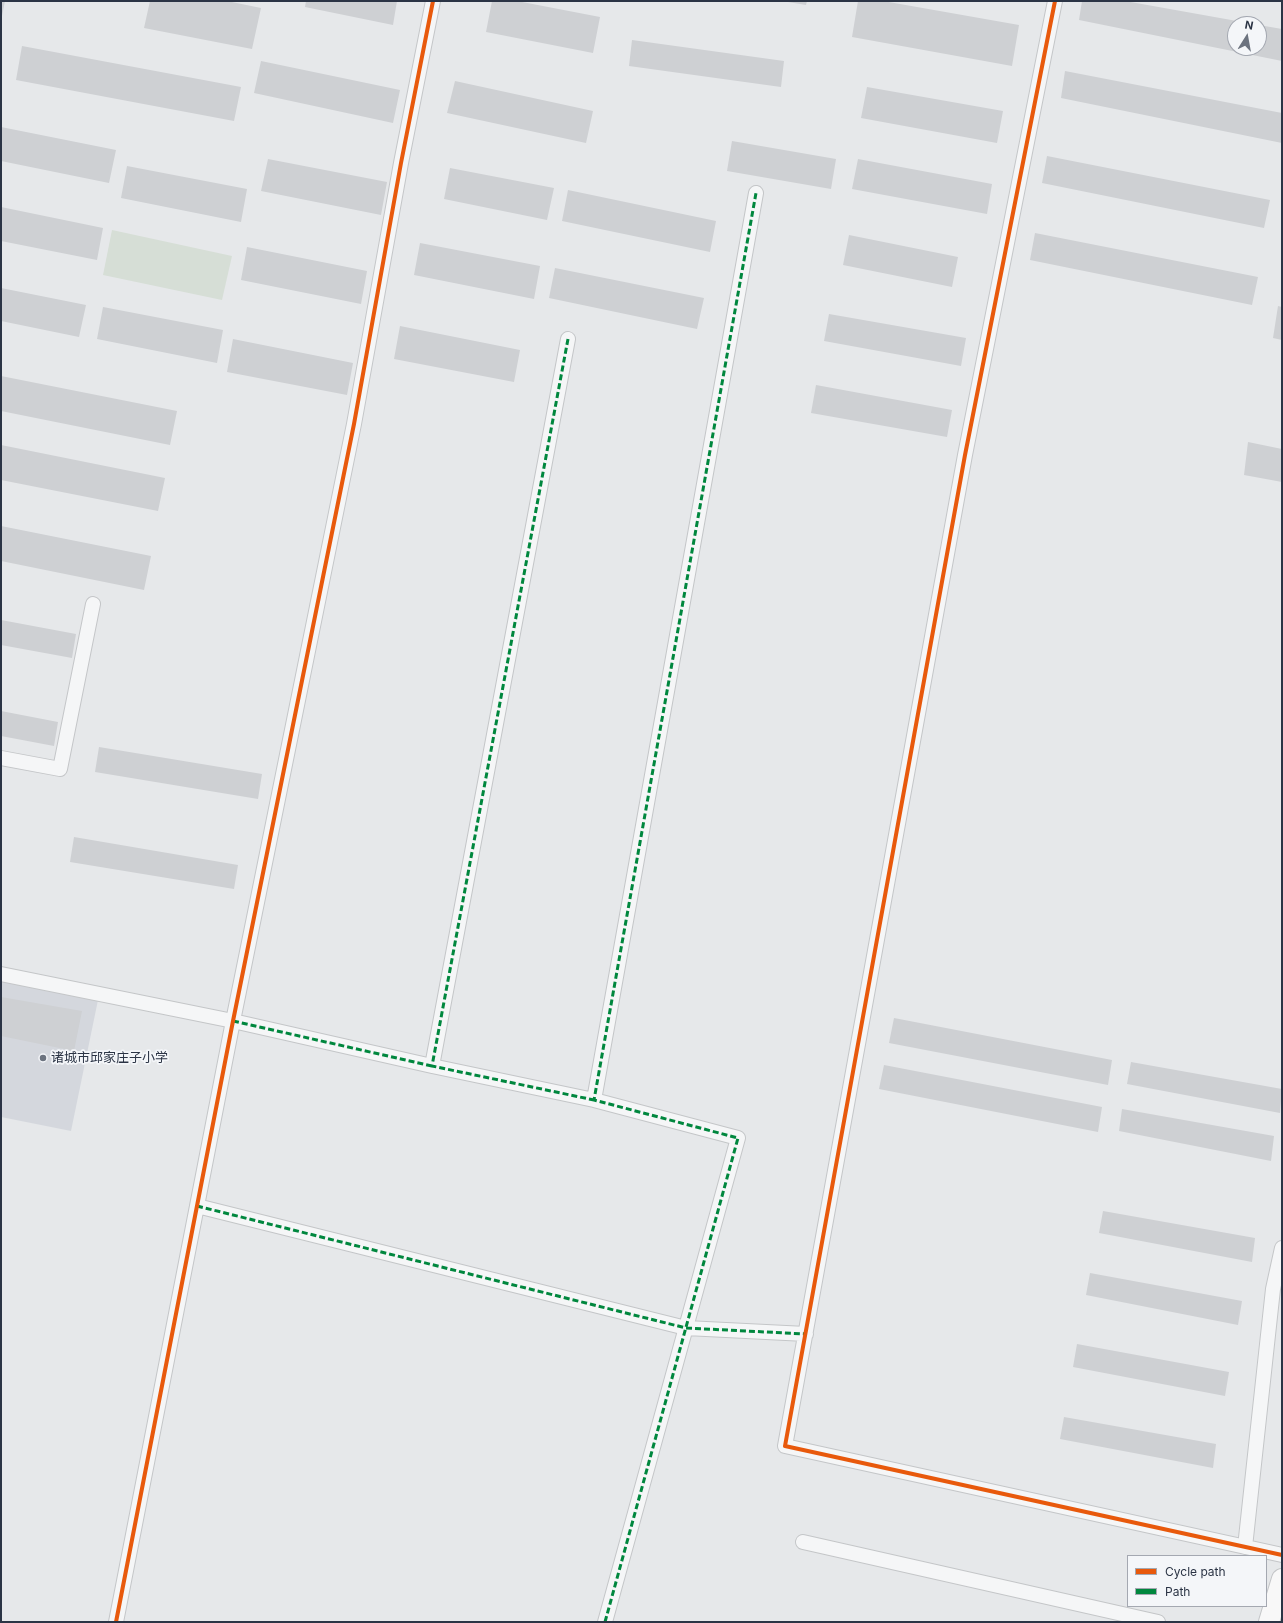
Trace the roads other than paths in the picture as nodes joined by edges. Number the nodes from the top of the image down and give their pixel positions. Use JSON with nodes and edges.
{"nodes":[{"id":1,"x":433,"y":1,"type":"edge"},
{"id":2,"x":1055,"y":1,"type":"edge"},
{"id":3,"x":756,"y":193,"type":"dead end"},
{"id":4,"x":568,"y":340,"type":"dead end"},
{"id":5,"x":93,"y":604,"type":"dead end"},
{"id":6,"x":1,"y":758,"type":"edge"},
{"id":7,"x":1,"y":974,"type":"edge"},
{"id":8,"x":233,"y":1021,"type":"junction"},
{"id":9,"x":432,"y":1066,"type":"junction"},
{"id":10,"x":594,"y":1100,"type":"junction"},
{"id":11,"x":197,"y":1206,"type":"junction"},
{"id":12,"x":1282,"y":1248,"type":"edge"},
{"id":13,"x":686,"y":1328,"type":"junction"},
{"id":14,"x":806,"y":1334,"type":"junction"},
{"id":15,"x":803,"y":1542,"type":"dead end"},
{"id":16,"x":1245,"y":1547,"type":"junction"},
{"id":17,"x":1282,"y":1555,"type":"edge"},
{"id":18,"x":1282,"y":1579,"type":"edge"},
{"id":19,"x":116,"y":1622,"type":"edge"},
{"id":20,"x":605,"y":1622,"type":"edge"},
{"id":21,"x":1158,"y":1622,"type":"edge"},
{"id":22,"x":1269,"y":1622,"type":"edge"}],
"edges":[{"from":1,"to":8,"type":"street"},
{"from":2,"to":14,"type":"street"},
{"from":3,"to":10,"type":"street"},
{"from":4,"to":9,"type":"street"},
{"from":5,"to":6,"type":"street"},
{"from":7,"to":8,"type":"street"},
{"from":8,"to":9,"type":"street"},
{"from":8,"to":11,"type":"street"},
{"from":9,"to":10,"type":"street"},
{"from":10,"to":13,"type":"street"},
{"from":11,"to":13,"type":"street"},
{"from":11,"to":19,"type":"street"},
{"from":12,"to":16,"type":"street"},
{"from":13,"to":14,"type":"street"},
{"from":13,"to":20,"type":"street"},
{"from":14,"to":16,"type":"street"},
{"from":15,"to":21,"type":"street"},
{"from":16,"to":17,"type":"street"},
{"from":18,"to":22,"type":"street"}]}
